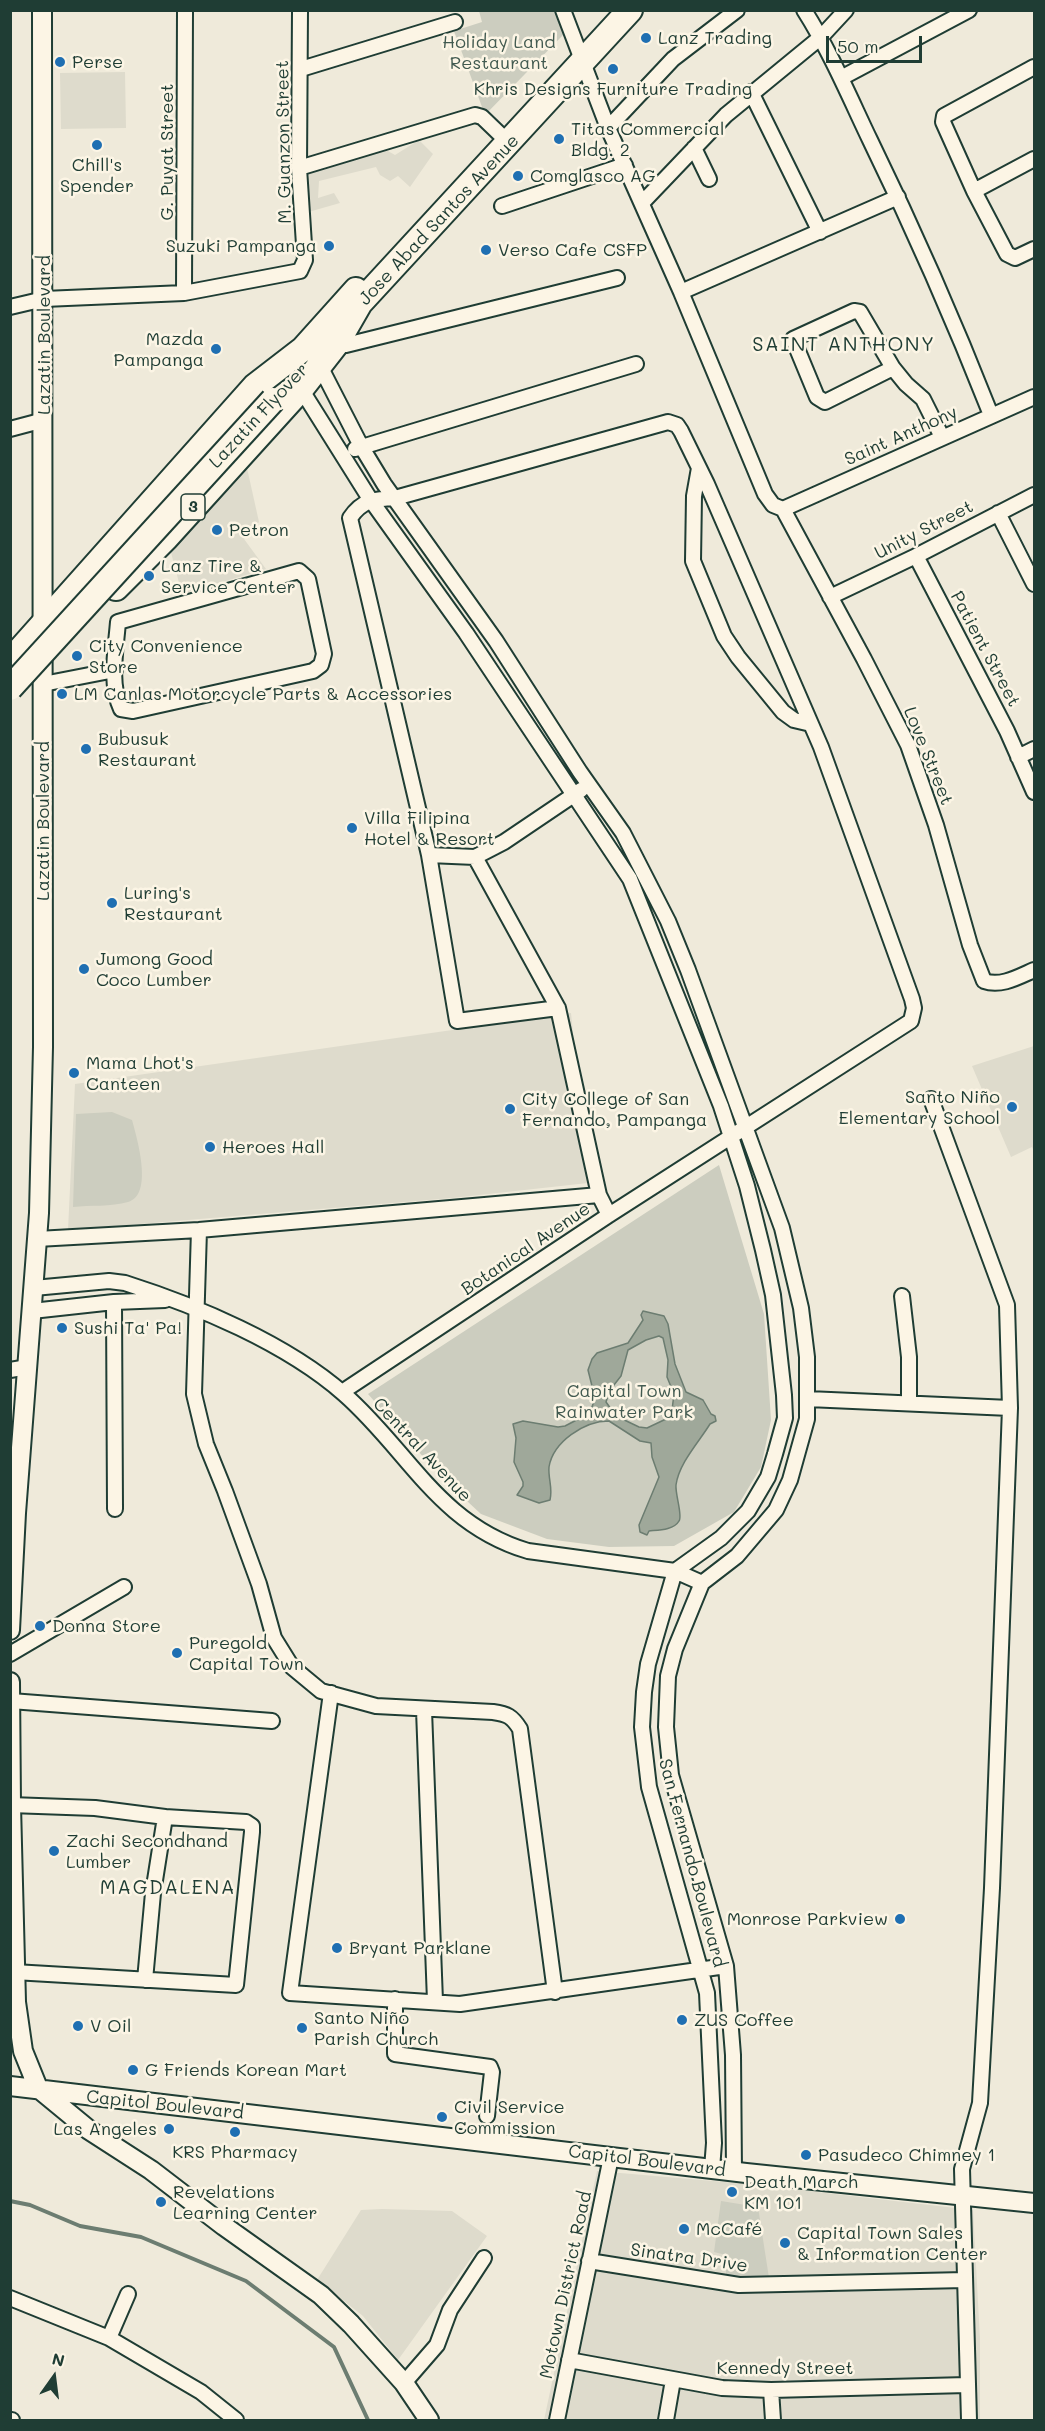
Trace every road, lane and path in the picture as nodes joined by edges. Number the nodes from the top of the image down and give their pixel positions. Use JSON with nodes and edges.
{"nodes":[{"id":1,"x":42,"y":10,"type":"edge"},
{"id":2,"x":185,"y":10,"type":"edge"},
{"id":3,"x":300,"y":10,"type":"edge"},
{"id":4,"x":563,"y":10,"type":"edge"},
{"id":5,"x":609,"y":10,"type":"edge"},
{"id":6,"x":630,"y":10,"type":"edge"},
{"id":7,"x":737,"y":10,"type":"edge"},
{"id":8,"x":804,"y":10,"type":"edge"},
{"id":9,"x":846,"y":10,"type":"edge"},
{"id":10,"x":969,"y":10,"type":"edge"},
{"id":11,"x":455,"y":22,"type":"dead end"},
{"id":12,"x":821,"y":37,"type":"junction"},
{"id":13,"x":580,"y":55,"type":"junction"},
{"id":14,"x":1035,"y":67,"type":"edge"},
{"id":15,"x":301,"y":69,"type":"junction"},
{"id":16,"x":841,"y":78,"type":"junction"},
{"id":17,"x":752,"y":93,"type":"junction"},
{"id":18,"x":608,"y":128,"type":"junction"},
{"id":19,"x":504,"y":137,"type":"junction"},
{"id":20,"x":694,"y":148,"type":"junction"},
{"id":21,"x":1035,"y":159,"type":"edge"},
{"id":22,"x":625,"y":165,"type":"junction"},
{"id":23,"x":299,"y":168,"type":"junction"},
{"id":24,"x":709,"y":179,"type":"dead end"},
{"id":25,"x":974,"y":191,"type":"junction"},
{"id":26,"x":898,"y":197,"type":"junction"},
{"id":27,"x":642,"y":203,"type":"junction"},
{"id":28,"x":502,"y":206,"type":"dead end"},
{"id":29,"x":820,"y":232,"type":"junction"},
{"id":30,"x":1035,"y":249,"type":"edge"},
{"id":31,"x":616,"y":278,"type":"dead end"},
{"id":32,"x":681,"y":292,"type":"junction"},
{"id":33,"x":184,"y":293,"type":"junction"},
{"id":34,"x":44,"y":299,"type":"junction"},
{"id":35,"x":360,"y":303,"type":"junction"},
{"id":36,"x":10,"y":307,"type":"edge"},
{"id":37,"x":337,"y":343,"type":"junction"},
{"id":38,"x":303,"y":349,"type":"junction"},
{"id":39,"x":636,"y":364,"type":"dead end"},
{"id":40,"x":320,"y":366,"type":"junction"},
{"id":41,"x":893,"y":368,"type":"junction"},
{"id":42,"x":301,"y":389,"type":"junction"},
{"id":43,"x":268,"y":397,"type":"junction"},
{"id":44,"x":1035,"y":397,"type":"edge"},
{"id":45,"x":991,"y":415,"type":"junction"},
{"id":46,"x":44,"y":420,"type":"junction"},
{"id":47,"x":10,"y":429,"type":"edge"},
{"id":48,"x":942,"y":437,"type":"junction"},
{"id":49,"x":361,"y":446,"type":"junction"},
{"id":50,"x":342,"y":455,"type":"junction"},
{"id":51,"x":699,"y":468,"type":"junction"},
{"id":52,"x":1035,"y":495,"type":"edge"},
{"id":53,"x":395,"y":498,"type":"junction"},
{"id":54,"x":370,"y":499,"type":"junction"},
{"id":55,"x":783,"y":509,"type":"junction"},
{"id":56,"x":998,"y":513,"type":"junction"},
{"id":57,"x":916,"y":556,"type":"junction"},
{"id":58,"x":1035,"y":584,"type":"edge"},
{"id":59,"x":830,"y":597,"type":"junction"},
{"id":60,"x":42,"y":625,"type":"junction"},
{"id":61,"x":13,"y":662,"type":"edge"},
{"id":62,"x":46,"y":662,"type":"junction"},
{"id":63,"x":116,"y":670,"type":"junction"},
{"id":64,"x":10,"y":688,"type":"edge"},
{"id":65,"x":10,"y":698,"type":"edge"},
{"id":66,"x":811,"y":724,"type":"junction"},
{"id":67,"x":1035,"y":749,"type":"edge"},
{"id":68,"x":1018,"y":758,"type":"junction"},
{"id":69,"x":590,"y":784,"type":"junction"},
{"id":70,"x":1035,"y":792,"type":"edge"},
{"id":71,"x":574,"y":795,"type":"junction"},
{"id":72,"x":429,"y":855,"type":"junction"},
{"id":73,"x":475,"y":857,"type":"junction"},
{"id":74,"x":1035,"y":970,"type":"edge"},
{"id":75,"x":558,"y":1008,"type":"junction"},
{"id":76,"x":932,"y":1099,"type":"dead end"},
{"id":77,"x":746,"y":1128,"type":"junction"},
{"id":78,"x":731,"y":1137,"type":"junction"},
{"id":79,"x":599,"y":1195,"type":"junction"},
{"id":80,"x":609,"y":1215,"type":"junction"},
{"id":81,"x":199,"y":1230,"type":"junction"},
{"id":82,"x":37,"y":1239,"type":"junction"},
{"id":83,"x":34,"y":1288,"type":"junction"},
{"id":84,"x":902,"y":1296,"type":"dead end"},
{"id":85,"x":170,"y":1300,"type":"junction"},
{"id":86,"x":114,"y":1302,"type":"junction"},
{"id":87,"x":196,"y":1310,"type":"junction"},
{"id":88,"x":32,"y":1311,"type":"junction"},
{"id":89,"x":19,"y":1369,"type":"edge"},
{"id":90,"x":342,"y":1392,"type":"junction"},
{"id":91,"x":808,"y":1399,"type":"junction"},
{"id":92,"x":909,"y":1403,"type":"junction"},
{"id":93,"x":1010,"y":1408,"type":"junction"},
{"id":94,"x":15,"y":1465,"type":"edge"},
{"id":95,"x":115,"y":1509,"type":"dead end"},
{"id":96,"x":675,"y":1571,"type":"junction"},
{"id":97,"x":702,"y":1583,"type":"junction"},
{"id":98,"x":124,"y":1587,"type":"dead end"},
{"id":99,"x":10,"y":1630,"type":"edge"},
{"id":100,"x":10,"y":1654,"type":"edge"},
{"id":101,"x":10,"y":1682,"type":"edge"},
{"id":102,"x":331,"y":1694,"type":"junction"},
{"id":103,"x":11,"y":1701,"type":"edge"},
{"id":104,"x":424,"y":1710,"type":"junction"},
{"id":105,"x":272,"y":1721,"type":"dead end"},
{"id":106,"x":10,"y":1805,"type":"edge"},
{"id":107,"x":165,"y":1818,"type":"junction"},
{"id":108,"x":726,"y":1966,"type":"junction"},
{"id":109,"x":702,"y":1970,"type":"junction"},
{"id":110,"x":14,"y":1972,"type":"junction"},
{"id":111,"x":145,"y":1980,"type":"junction"},
{"id":112,"x":555,"y":1992,"type":"junction"},
{"id":113,"x":395,"y":1999,"type":"junction"},
{"id":114,"x":435,"y":2001,"type":"junction"},
{"id":115,"x":10,"y":2086,"type":"edge"},
{"id":116,"x":38,"y":2088,"type":"junction"},
{"id":117,"x":487,"y":2116,"type":"dead end"},
{"id":118,"x":611,"y":2157,"type":"junction"},
{"id":119,"x":712,"y":2169,"type":"junction"},
{"id":120,"x":735,"y":2172,"type":"junction"},
{"id":121,"x":961,"y":2195,"type":"junction"},
{"id":122,"x":1035,"y":2204,"type":"edge"},
{"id":123,"x":484,"y":2258,"type":"dead end"},
{"id":124,"x":589,"y":2261,"type":"junction"},
{"id":125,"x":965,"y":2280,"type":"junction"},
{"id":126,"x":128,"y":2294,"type":"dead end"},
{"id":127,"x":10,"y":2298,"type":"edge"},
{"id":128,"x":109,"y":2338,"type":"junction"},
{"id":129,"x":569,"y":2360,"type":"junction"},
{"id":130,"x":673,"y":2380,"type":"junction"},
{"id":131,"x":404,"y":2384,"type":"junction"},
{"id":132,"x":967,"y":2385,"type":"junction"},
{"id":133,"x":771,"y":2390,"type":"junction"},
{"id":134,"x":236,"y":2421,"type":"edge"},
{"id":135,"x":429,"y":2421,"type":"edge"},
{"id":136,"x":557,"y":2421,"type":"edge"},
{"id":137,"x":666,"y":2421,"type":"edge"},
{"id":138,"x":773,"y":2421,"type":"edge"},
{"id":139,"x":969,"y":2421,"type":"edge"}],
"edges":[{"from":1,"to":34,"type":"main road","name":"Lazatin Boulevard"},
{"from":2,"to":33,"type":"street","name":"G. Puyat Street"},
{"from":3,"to":15,"type":"street","name":"M. Guanzon Street"},
{"from":4,"to":13,"type":"street","name":"Love Street"},
{"from":5,"to":13,"type":"highway","name":"Jose Abad Santos Avenue","number":"3"},
{"from":6,"to":13,"type":"highway","name":"Jose Abad Santos Avenue","number":"3"},
{"from":7,"to":18,"type":"street"},
{"from":8,"to":12,"type":"street"},
{"from":9,"to":12,"type":"street"},
{"from":10,"to":16,"type":"street"},
{"from":11,"to":15,"type":"street"},
{"from":12,"to":16,"type":"street"},
{"from":12,"to":17,"type":"street"},
{"from":13,"to":18,"type":"street","name":"Love Street"},
{"from":13,"to":19,"type":"highway","name":"Jose Abad Santos Avenue","number":"3"},
{"from":14,"to":25,"type":"street"},
{"from":15,"to":23,"type":"street","name":"M. Guanzon Street"},
{"from":16,"to":26,"type":"street"},
{"from":17,"to":20,"type":"street"},
{"from":17,"to":29,"type":"street"},
{"from":18,"to":22,"type":"street","name":"Love Street"},
{"from":19,"to":23,"type":"street"},
{"from":19,"to":35,"type":"highway","name":"Jose Abad Santos Avenue","number":"3"},
{"from":19,"to":38,"type":"highway","name":"Jose Abad Santos Avenue","number":"3"},
{"from":20,"to":24,"type":"street"},
{"from":20,"to":27,"type":"street"},
{"from":21,"to":25,"type":"street"},
{"from":22,"to":27,"type":"street","name":"Love Street"},
{"from":22,"to":28,"type":"street"},
{"from":23,"to":33,"type":"street","name":"M. Guanzon Street"},
{"from":25,"to":30,"type":"street"},
{"from":26,"to":29,"type":"street"},
{"from":26,"to":45,"type":"street"},
{"from":27,"to":32,"type":"street","name":"Love Street"},
{"from":29,"to":32,"type":"street"},
{"from":31,"to":37,"type":"street"},
{"from":32,"to":55,"type":"street","name":"Love Street"},
{"from":33,"to":34,"type":"street"},
{"from":34,"to":36,"type":"street"},
{"from":34,"to":46,"type":"main road","name":"Lazatin Boulevard"},
{"from":35,"to":37,"type":"highway","name":"Jose Abad Santos Avenue","number":"3"},
{"from":35,"to":43,"type":"highway","name":"Lazatin Flyover","number":"3"},
{"from":37,"to":40,"type":"highway","name":"Jose Abad Santos Avenue","number":"3"},
{"from":38,"to":43,"type":"highway","name":"Lazatin Flyover","number":"3"},
{"from":38,"to":60,"type":"highway","name":"Jose Abad Santos Avenue","number":"3"},
{"from":39,"to":49,"type":"street"},
{"from":40,"to":42,"type":"highway","name":"Jose Abad Santos Avenue","number":"3"},
{"from":40,"to":49,"type":"street"},
{"from":41,"to":41,"type":"street"},
{"from":41,"to":48,"type":"street"},
{"from":42,"to":50,"type":"street"},
{"from":42,"to":62,"type":"highway","name":"Jose Abad Santos Avenue","number":"3"},
{"from":43,"to":61,"type":"highway","name":"Lazatin Flyover","number":"3"},
{"from":43,"to":64,"type":"highway","name":"Lazatin Flyover","number":"3","bridge":true},
{"from":44,"to":45,"type":"street","name":"Saint Anthony"},
{"from":45,"to":48,"type":"street","name":"Saint Anthony"},
{"from":46,"to":47,"type":"street"},
{"from":46,"to":60,"type":"main road","name":"Lazatin Boulevard"},
{"from":48,"to":55,"type":"street","name":"Saint Anthony"},
{"from":49,"to":50,"type":"street"},
{"from":49,"to":53,"type":"street"},
{"from":50,"to":54,"type":"street"},
{"from":51,"to":53,"type":"street"},
{"from":51,"to":66,"type":"street"},
{"from":51,"to":66,"type":"street"},
{"from":52,"to":56,"type":"street","name":"Unity Street"},
{"from":53,"to":54,"type":"street"},
{"from":53,"to":69,"type":"street"},
{"from":54,"to":71,"type":"street"},
{"from":54,"to":72,"type":"street"},
{"from":55,"to":59,"type":"street","name":"Love Street"},
{"from":56,"to":57,"type":"street","name":"Unity Street"},
{"from":56,"to":58,"type":"street"},
{"from":57,"to":59,"type":"street","name":"Unity Street"},
{"from":57,"to":68,"type":"street","name":"Patient Street"},
{"from":59,"to":74,"type":"street","name":"Love Street"},
{"from":60,"to":61,"type":"highway","name":"Jose Abad Santos Avenue","number":"3"},
{"from":60,"to":62,"type":"main road","name":"Lazatin Boulevard"},
{"from":61,"to":62,"type":"highway"},
{"from":62,"to":63,"type":"street"},
{"from":62,"to":65,"type":"highway","name":"Jose Abad Santos Avenue","number":"3"},
{"from":62,"to":82,"type":"main road","name":"Lazatin Boulevard"},
{"from":63,"to":63,"type":"street"},
{"from":66,"to":77,"type":"street","name":"Botanical Avenue"},
{"from":67,"to":68,"type":"street"},
{"from":68,"to":70,"type":"street","name":"Patient Street"},
{"from":69,"to":71,"type":"street"},
{"from":69,"to":77,"type":"street"},
{"from":71,"to":73,"type":"street"},
{"from":71,"to":78,"type":"street"},
{"from":72,"to":73,"type":"street"},
{"from":72,"to":75,"type":"street"},
{"from":73,"to":75,"type":"street"},
{"from":75,"to":79,"type":"street"},
{"from":76,"to":93,"type":"street"},
{"from":77,"to":78,"type":"street","name":"Botanical Avenue"},
{"from":77,"to":91,"type":"street"},
{"from":78,"to":80,"type":"street","name":"Botanical Avenue"},
{"from":78,"to":96,"type":"street"},
{"from":79,"to":80,"type":"street"},
{"from":79,"to":81,"type":"street"},
{"from":80,"to":90,"type":"street","name":"Botanical Avenue"},
{"from":81,"to":82,"type":"street"},
{"from":81,"to":87,"type":"street"},
{"from":82,"to":83,"type":"main road","name":"Lazatin Boulevard"},
{"from":83,"to":85,"type":"street","name":"Central Avenue"},
{"from":83,"to":88,"type":"main road","name":"Lazatin Boulevard"},
{"from":84,"to":92,"type":"street"},
{"from":85,"to":86,"type":"street","name":"Central Avenue"},
{"from":85,"to":87,"type":"street","name":"Central Avenue"},
{"from":86,"to":88,"type":"street","name":"Central Avenue"},
{"from":86,"to":95,"type":"street"},
{"from":87,"to":90,"type":"street","name":"Central Avenue"},
{"from":87,"to":102,"type":"street"},
{"from":88,"to":89,"type":"main road","name":"Lazatin Boulevard"},
{"from":89,"to":94,"type":"main road","name":"Lazatin Boulevard"},
{"from":90,"to":96,"type":"street","name":"Central Avenue"},
{"from":91,"to":92,"type":"street"},
{"from":91,"to":97,"type":"street"},
{"from":92,"to":93,"type":"street"},
{"from":93,"to":121,"type":"street"},
{"from":94,"to":99,"type":"main road","name":"Lazatin Boulevard"},
{"from":96,"to":97,"type":"street","name":"Central Avenue"},
{"from":96,"to":109,"type":"street","name":"San Fernando Boulevard"},
{"from":97,"to":108,"type":"street","name":"San Fernando Boulevard"},
{"from":98,"to":100,"type":"street"},
{"from":101,"to":103,"type":"main road"},
{"from":102,"to":104,"type":"street"},
{"from":102,"to":113,"type":"street"},
{"from":103,"to":105,"type":"street"},
{"from":103,"to":106,"type":"main road"},
{"from":104,"to":112,"type":"street"},
{"from":104,"to":114,"type":"street"},
{"from":106,"to":107,"type":"street"},
{"from":106,"to":110,"type":"main road"},
{"from":107,"to":111,"type":"street"},
{"from":107,"to":111,"type":"street"},
{"from":108,"to":109,"type":"street"},
{"from":108,"to":120,"type":"street","name":"San Fernando Boulevard"},
{"from":109,"to":112,"type":"street"},
{"from":109,"to":119,"type":"street","name":"San Fernando Boulevard"},
{"from":110,"to":111,"type":"street"},
{"from":110,"to":116,"type":"main road"},
{"from":112,"to":114,"type":"street"},
{"from":113,"to":114,"type":"street"},
{"from":113,"to":117,"type":"street"},
{"from":115,"to":116,"type":"main road","name":"Capitol Boulevard"},
{"from":116,"to":118,"type":"main road","name":"Capitol Boulevard"},
{"from":116,"to":131,"type":"main road"},
{"from":118,"to":119,"type":"main road","name":"Capitol Boulevard"},
{"from":118,"to":124,"type":"street","name":"Motown District Road"},
{"from":119,"to":120,"type":"main road","name":"Capitol Boulevard"},
{"from":120,"to":121,"type":"main road","name":"Capitol Boulevard"},
{"from":121,"to":122,"type":"main road","name":"Capitol Boulevard"},
{"from":121,"to":125,"type":"street"},
{"from":123,"to":131,"type":"street"},
{"from":124,"to":125,"type":"street","name":"Sinatra Drive"},
{"from":124,"to":129,"type":"street","name":"Motown District Road"},
{"from":125,"to":132,"type":"street"},
{"from":126,"to":128,"type":"street"},
{"from":127,"to":128,"type":"street"},
{"from":128,"to":134,"type":"street"},
{"from":129,"to":130,"type":"street","name":"Kennedy Street"},
{"from":129,"to":136,"type":"street","name":"Motown District Road"},
{"from":130,"to":133,"type":"street","name":"Kennedy Street"},
{"from":130,"to":137,"type":"street"},
{"from":131,"to":135,"type":"main road"},
{"from":132,"to":133,"type":"street","name":"Kennedy Street"},
{"from":132,"to":139,"type":"street"},
{"from":133,"to":138,"type":"street"}]}
